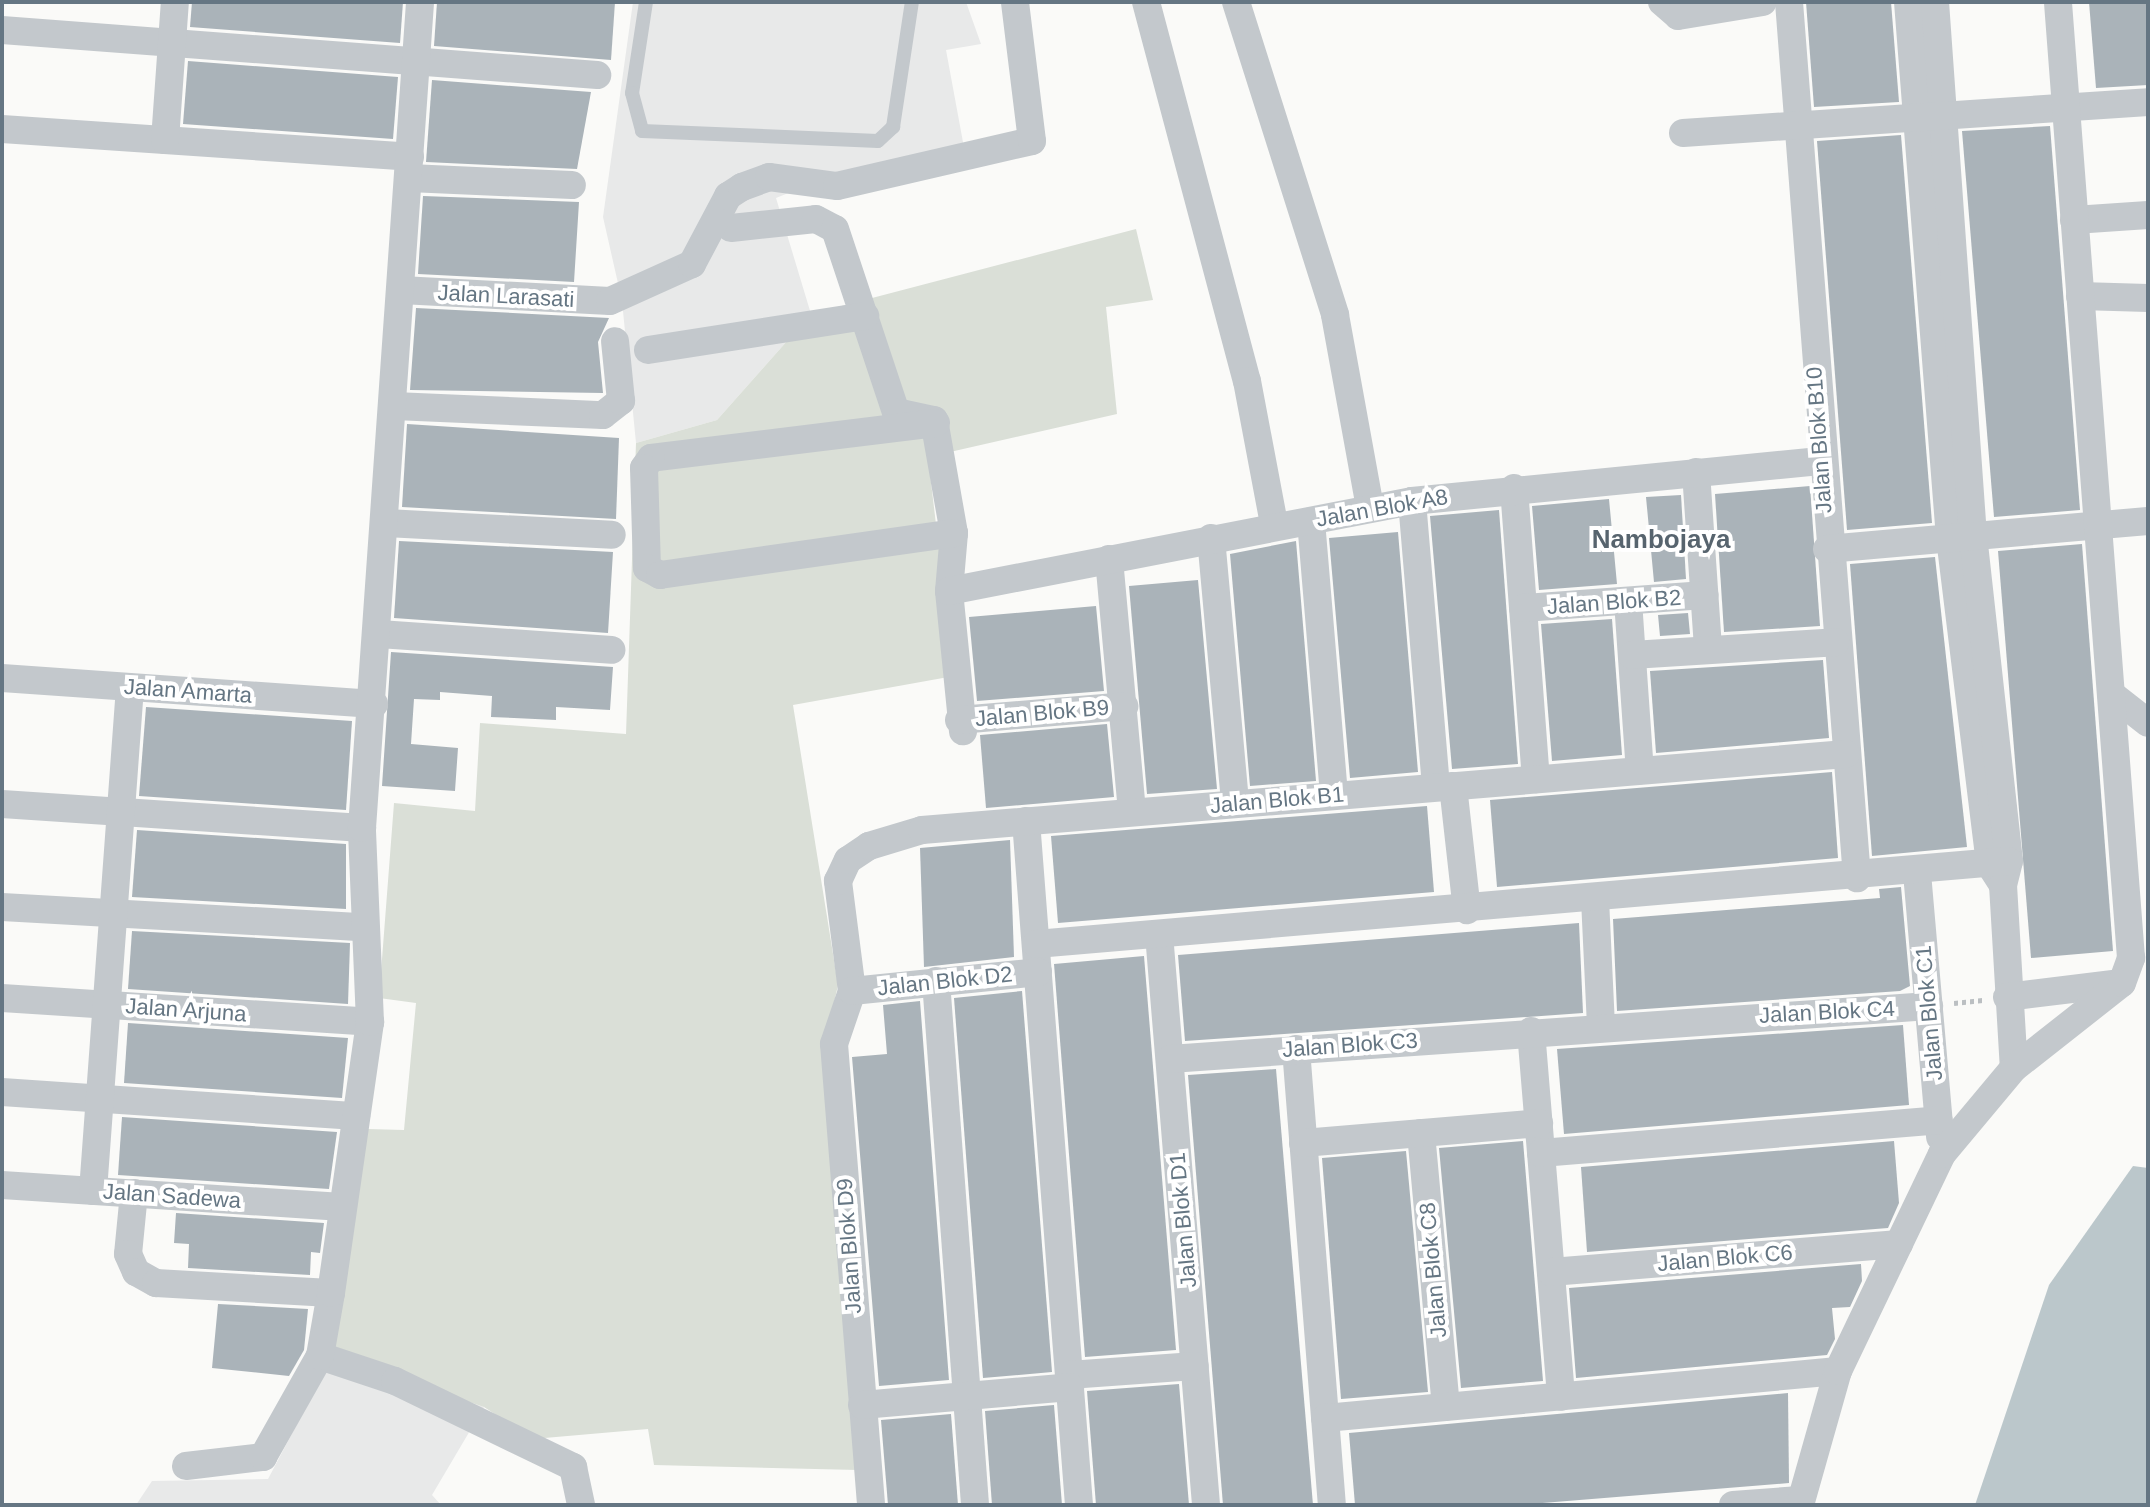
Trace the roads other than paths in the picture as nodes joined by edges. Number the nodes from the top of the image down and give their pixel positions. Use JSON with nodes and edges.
{"nodes":[{"id":1,"x":175,"y":2,"type":"edge"},
{"id":2,"x":420,"y":2,"type":"edge"},
{"id":3,"x":646,"y":2,"type":"edge"},
{"id":4,"x":912,"y":2,"type":"edge"},
{"id":5,"x":1015,"y":2,"type":"edge"},
{"id":6,"x":1146,"y":2,"type":"edge"},
{"id":7,"x":1236,"y":2,"type":"edge"},
{"id":8,"x":1662,"y":2,"type":"edge"},
{"id":9,"x":1763,"y":2,"type":"edge"},
{"id":10,"x":1789,"y":2,"type":"edge"},
{"id":11,"x":1908,"y":2,"type":"edge"},
{"id":12,"x":1935,"y":2,"type":"edge"},
{"id":13,"x":2058,"y":2,"type":"edge"},
{"id":14,"x":2,"y":30,"type":"edge"},
{"id":15,"x":173,"y":42,"type":"junction"},
{"id":16,"x":417,"y":58,"type":"junction"},
{"id":17,"x":597,"y":75,"type":"dead end"},
{"id":18,"x":2148,"y":102,"type":"edge"},
{"id":19,"x":2066,"y":106,"type":"junction"},
{"id":20,"x":1931,"y":115,"type":"junction"},
{"id":21,"x":1798,"y":125,"type":"junction"},
{"id":22,"x":2,"y":129,"type":"edge"},
{"id":23,"x":1683,"y":133,"type":"dead end"},
{"id":24,"x":165,"y":140,"type":"junction"},
{"id":25,"x":409,"y":168,"type":"junction"},
{"id":26,"x":572,"y":185,"type":"dead end"},
{"id":27,"x":2148,"y":215,"type":"edge"},
{"id":28,"x":2074,"y":220,"type":"junction"},
{"id":29,"x":731,"y":228,"type":"dead end"},
{"id":30,"x":401,"y":290,"type":"junction"},
{"id":31,"x":2080,"y":296,"type":"junction"},
{"id":32,"x":2148,"y":298,"type":"edge"},
{"id":33,"x":865,"y":316,"type":"junction"},
{"id":34,"x":615,"y":341,"type":"dead end"},
{"id":35,"x":648,"y":350,"type":"dead end"},
{"id":36,"x":394,"y":406,"type":"junction"},
{"id":37,"x":936,"y":423,"type":"junction"},
{"id":38,"x":1820,"y":461,"type":"junction"},
{"id":39,"x":1696,"y":472,"type":"junction"},
{"id":40,"x":1514,"y":488,"type":"junction"},
{"id":41,"x":1412,"y":501,"type":"junction"},
{"id":42,"x":1370,"y":507,"type":"junction"},
{"id":43,"x":1311,"y":521,"type":"junction"},
{"id":44,"x":2148,"y":521,"type":"edge"},
{"id":45,"x":386,"y":523,"type":"junction"},
{"id":46,"x":1274,"y":524,"type":"junction"},
{"id":47,"x":2098,"y":525,"type":"junction"},
{"id":48,"x":954,"y":533,"type":"junction"},
{"id":49,"x":612,"y":535,"type":"dead end"},
{"id":50,"x":1962,"y":537,"type":"junction"},
{"id":51,"x":1211,"y":538,"type":"junction"},
{"id":52,"x":1827,"y":549,"type":"junction"},
{"id":53,"x":1109,"y":559,"type":"junction"},
{"id":54,"x":949,"y":591,"type":"junction"},
{"id":55,"x":1705,"y":595,"type":"junction"},
{"id":56,"x":1628,"y":601,"type":"junction"},
{"id":57,"x":1523,"y":608,"type":"junction"},
{"id":58,"x":379,"y":634,"type":"junction"},
{"id":59,"x":1836,"y":642,"type":"junction"},
{"id":60,"x":611,"y":650,"type":"dead end"},
{"id":61,"x":1708,"y":650,"type":"junction"},
{"id":62,"x":1632,"y":655,"type":"junction"},
{"id":63,"x":2,"y":678,"type":"edge"},
{"id":64,"x":130,"y":687,"type":"junction"},
{"id":65,"x":2111,"y":694,"type":"junction"},
{"id":66,"x":374,"y":704,"type":"junction"},
{"id":67,"x":1124,"y":706,"type":"junction"},
{"id":68,"x":2148,"y":723,"type":"edge"},
{"id":69,"x":1846,"y":754,"type":"junction"},
{"id":70,"x":1640,"y":771,"type":"junction"},
{"id":71,"x":1536,"y":779,"type":"junction"},
{"id":72,"x":1444,"y":786,"type":"junction"},
{"id":73,"x":1334,"y":795,"type":"junction"},
{"id":74,"x":2,"y":804,"type":"edge"},
{"id":75,"x":1235,"y":804,"type":"junction"},
{"id":76,"x":123,"y":812,"type":"junction"},
{"id":77,"x":1132,"y":812,"type":"junction"},
{"id":78,"x":1026,"y":821,"type":"junction"},
{"id":79,"x":362,"y":828,"type":"junction"},
{"id":80,"x":2000,"y":870,"type":"junction"},
{"id":81,"x":1917,"y":873,"type":"junction"},
{"id":82,"x":1857,"y":878,"type":"junction"},
{"id":83,"x":1595,"y":899,"type":"junction"},
{"id":84,"x":2,"y":907,"type":"edge"},
{"id":85,"x":1467,"y":910,"type":"junction"},
{"id":86,"x":118,"y":913,"type":"junction"},
{"id":87,"x":362,"y":927,"type":"junction"},
{"id":88,"x":1159,"y":934,"type":"junction"},
{"id":89,"x":1037,"y":958,"type":"junction"},
{"id":90,"x":936,"y":981,"type":"junction"},
{"id":91,"x":2122,"y":983,"type":"junction"},
{"id":92,"x":852,"y":991,"type":"junction"},
{"id":93,"x":2007,"y":997,"type":"junction"},
{"id":94,"x":2,"y":998,"type":"edge"},
{"id":95,"x":110,"y":1005,"type":"junction"},
{"id":96,"x":1929,"y":1006,"type":"junction"},
{"id":97,"x":370,"y":1022,"type":"junction"},
{"id":98,"x":1601,"y":1025,"type":"junction"},
{"id":99,"x":1531,"y":1031,"type":"junction"},
{"id":100,"x":1296,"y":1049,"type":"junction"},
{"id":101,"x":1170,"y":1059,"type":"junction"},
{"id":102,"x":2014,"y":1068,"type":"junction"},
{"id":103,"x":2,"y":1092,"type":"edge"},
{"id":104,"x":104,"y":1099,"type":"junction"},
{"id":105,"x":356,"y":1116,"type":"junction"},
{"id":106,"x":1939,"y":1120,"type":"junction"},
{"id":107,"x":1539,"y":1123,"type":"junction"},
{"id":108,"x":1421,"y":1133,"type":"junction"},
{"id":109,"x":1303,"y":1143,"type":"junction"},
{"id":110,"x":1541,"y":1153,"type":"junction"},
{"id":111,"x":1942,"y":1154,"type":"junction"},
{"id":112,"x":2,"y":1185,"type":"edge"},
{"id":113,"x":93,"y":1191,"type":"junction"},
{"id":114,"x":134,"y":1193,"type":"junction"},
{"id":115,"x":342,"y":1207,"type":"junction"},
{"id":116,"x":1899,"y":1244,"type":"junction"},
{"id":117,"x":1551,"y":1272,"type":"junction"},
{"id":118,"x":331,"y":1293,"type":"junction"},
{"id":119,"x":320,"y":1356,"type":"junction"},
{"id":120,"x":1195,"y":1366,"type":"junction"},
{"id":121,"x":1838,"y":1371,"type":"junction"},
{"id":122,"x":1070,"y":1381,"type":"junction"},
{"id":123,"x":967,"y":1396,"type":"junction"},
{"id":124,"x":1561,"y":1397,"type":"junction"},
{"id":125,"x":862,"y":1405,"type":"junction"},
{"id":126,"x":1446,"y":1407,"type":"junction"},
{"id":127,"x":1325,"y":1418,"type":"junction"},
{"id":128,"x":186,"y":1466,"type":"dead end"},
{"id":129,"x":1800,"y":1502,"type":"edge"},
{"id":130,"x":581,"y":1505,"type":"edge"},
{"id":131,"x":871,"y":1505,"type":"edge"},
{"id":132,"x":975,"y":1505,"type":"edge"},
{"id":133,"x":1079,"y":1505,"type":"edge"},
{"id":134,"x":1206,"y":1505,"type":"edge"},
{"id":135,"x":1332,"y":1505,"type":"edge"},
{"id":136,"x":1733,"y":1505,"type":"edge"}],
"edges":[{"from":1,"to":15,"type":"street"},
{"from":2,"to":16,"type":"street"},
{"from":3,"to":4,"type":"lane"},
{"from":5,"to":30,"type":"street","name":"Jalan Larasati"},
{"from":6,"to":46,"type":"street"},
{"from":7,"to":42,"type":"street"},
{"from":8,"to":9,"type":"street"},
{"from":10,"to":21,"type":"street","name":"Jalan Blok B10"},
{"from":11,"to":20,"type":"street"},
{"from":12,"to":20,"type":"street"},
{"from":13,"to":19,"type":"street"},
{"from":14,"to":15,"type":"street"},
{"from":15,"to":16,"type":"street"},
{"from":15,"to":24,"type":"street"},
{"from":16,"to":17,"type":"street"},
{"from":16,"to":25,"type":"street"},
{"from":18,"to":19,"type":"street"},
{"from":19,"to":20,"type":"street"},
{"from":19,"to":28,"type":"street"},
{"from":20,"to":21,"type":"street"},
{"from":20,"to":50,"type":"street"},
{"from":21,"to":23,"type":"street"},
{"from":21,"to":38,"type":"street","name":"Jalan Blok B10"},
{"from":22,"to":24,"type":"street"},
{"from":24,"to":25,"type":"street"},
{"from":25,"to":26,"type":"street"},
{"from":25,"to":30,"type":"street"},
{"from":27,"to":28,"type":"street"},
{"from":28,"to":31,"type":"street"},
{"from":29,"to":33,"type":"street"},
{"from":30,"to":36,"type":"street"},
{"from":31,"to":32,"type":"street"},
{"from":31,"to":47,"type":"street"},
{"from":33,"to":35,"type":"street"},
{"from":33,"to":37,"type":"street"},
{"from":34,"to":36,"type":"street"},
{"from":36,"to":45,"type":"street"},
{"from":37,"to":48,"type":"street"},
{"from":37,"to":48,"type":"street"},
{"from":38,"to":39,"type":"street","name":"Jalan Blok A8"},
{"from":38,"to":52,"type":"street","name":"Jalan Blok B10"},
{"from":39,"to":40,"type":"street","name":"Jalan Blok A8"},
{"from":39,"to":55,"type":"street"},
{"from":40,"to":41,"type":"street","name":"Jalan Blok A8"},
{"from":40,"to":57,"type":"street"},
{"from":41,"to":42,"type":"street","name":"Jalan Blok A8"},
{"from":41,"to":72,"type":"street"},
{"from":42,"to":43,"type":"street","name":"Jalan Blok A8"},
{"from":43,"to":46,"type":"street","name":"Jalan Blok A8"},
{"from":43,"to":73,"type":"street"},
{"from":44,"to":47,"type":"street"},
{"from":45,"to":49,"type":"street"},
{"from":45,"to":58,"type":"street"},
{"from":46,"to":51,"type":"street","name":"Jalan Blok A8"},
{"from":47,"to":50,"type":"street"},
{"from":47,"to":65,"type":"street"},
{"from":48,"to":54,"type":"street"},
{"from":50,"to":52,"type":"street"},
{"from":50,"to":80,"type":"street"},
{"from":51,"to":53,"type":"street","name":"Jalan Blok A8"},
{"from":51,"to":75,"type":"street"},
{"from":52,"to":59,"type":"street","name":"Jalan Blok B10"},
{"from":53,"to":54,"type":"street","name":"Jalan Blok A8"},
{"from":53,"to":67,"type":"street"},
{"from":54,"to":67,"type":"street","name":"Jalan Blok B9"},
{"from":55,"to":56,"type":"street","name":"Jalan Blok B2"},
{"from":55,"to":61,"type":"street"},
{"from":56,"to":57,"type":"street","name":"Jalan Blok B2"},
{"from":56,"to":62,"type":"street"},
{"from":57,"to":71,"type":"street"},
{"from":58,"to":60,"type":"street"},
{"from":58,"to":66,"type":"street"},
{"from":59,"to":61,"type":"street"},
{"from":59,"to":69,"type":"street","name":"Jalan Blok B10"},
{"from":61,"to":62,"type":"street"},
{"from":62,"to":70,"type":"street"},
{"from":63,"to":64,"type":"street","name":"Jalan Amarta"},
{"from":64,"to":66,"type":"street","name":"Jalan Amarta"},
{"from":64,"to":76,"type":"street"},
{"from":65,"to":68,"type":"street"},
{"from":65,"to":91,"type":"street"},
{"from":66,"to":79,"type":"street"},
{"from":67,"to":77,"type":"street"},
{"from":69,"to":70,"type":"street","name":"Jalan Blok B1"},
{"from":69,"to":82,"type":"street","name":"Jalan Blok B10"},
{"from":70,"to":71,"type":"street","name":"Jalan Blok B1"},
{"from":71,"to":72,"type":"street","name":"Jalan Blok B1"},
{"from":72,"to":73,"type":"street","name":"Jalan Blok B1"},
{"from":72,"to":85,"type":"street"},
{"from":73,"to":75,"type":"street","name":"Jalan Blok B1"},
{"from":74,"to":76,"type":"street"},
{"from":75,"to":77,"type":"street","name":"Jalan Blok B1"},
{"from":76,"to":79,"type":"street"},
{"from":76,"to":86,"type":"street"},
{"from":77,"to":78,"type":"street","name":"Jalan Blok B1"},
{"from":78,"to":89,"type":"street"},
{"from":78,"to":92,"type":"street","name":"Jalan Blok B1"},
{"from":79,"to":87,"type":"street"},
{"from":80,"to":81,"type":"street","name":"Jalan Blok D2"},
{"from":80,"to":93,"type":"street"},
{"from":81,"to":82,"type":"street","name":"Jalan Blok D2"},
{"from":81,"to":96,"type":"street","name":"Jalan Blok C1"},
{"from":82,"to":83,"type":"street","name":"Jalan Blok D2"},
{"from":83,"to":85,"type":"street","name":"Jalan Blok D2"},
{"from":83,"to":98,"type":"street"},
{"from":84,"to":86,"type":"street"},
{"from":85,"to":88,"type":"street","name":"Jalan Blok D2"},
{"from":86,"to":87,"type":"street"},
{"from":86,"to":95,"type":"street"},
{"from":87,"to":97,"type":"street"},
{"from":88,"to":89,"type":"street","name":"Jalan Blok D2"},
{"from":88,"to":101,"type":"street","name":"Jalan Blok D1"},
{"from":89,"to":90,"type":"street","name":"Jalan Blok D2"},
{"from":89,"to":122,"type":"street"},
{"from":90,"to":92,"type":"street","name":"Jalan Blok D2"},
{"from":90,"to":123,"type":"street"},
{"from":91,"to":93,"type":"street"},
{"from":91,"to":102,"type":"street"},
{"from":92,"to":125,"type":"street","name":"Jalan Blok D9"},
{"from":93,"to":102,"type":"street"},
{"from":94,"to":95,"type":"street","name":"Jalan Arjuna"},
{"from":95,"to":97,"type":"street","name":"Jalan Arjuna"},
{"from":95,"to":104,"type":"street"},
{"from":96,"to":98,"type":"street","name":"Jalan Blok C4"},
{"from":96,"to":106,"type":"street","name":"Jalan Blok C1"},
{"from":97,"to":105,"type":"street"},
{"from":98,"to":99,"type":"street","name":"Jalan Blok C4"},
{"from":99,"to":100,"type":"street","name":"Jalan Blok C3"},
{"from":99,"to":107,"type":"street"},
{"from":100,"to":101,"type":"street","name":"Jalan Blok C3"},
{"from":100,"to":109,"type":"street"},
{"from":101,"to":120,"type":"street","name":"Jalan Blok D1"},
{"from":102,"to":111,"type":"street"},
{"from":103,"to":104,"type":"street"},
{"from":104,"to":105,"type":"street"},
{"from":104,"to":113,"type":"street"},
{"from":105,"to":115,"type":"street"},
{"from":106,"to":110,"type":"street"},
{"from":106,"to":111,"type":"street","name":"Jalan Blok C1"},
{"from":107,"to":108,"type":"street"},
{"from":107,"to":110,"type":"street"},
{"from":108,"to":109,"type":"street"},
{"from":108,"to":126,"type":"street","name":"Jalan Blok C8"},
{"from":109,"to":127,"type":"street"},
{"from":110,"to":117,"type":"street"},
{"from":111,"to":116,"type":"street"},
{"from":112,"to":113,"type":"street","name":"Jalan Sadewa"},
{"from":113,"to":114,"type":"street","name":"Jalan Sadewa"},
{"from":114,"to":115,"type":"street","name":"Jalan Sadewa"},
{"from":114,"to":118,"type":"street"},
{"from":115,"to":118,"type":"street"},
{"from":116,"to":117,"type":"street","name":"Jalan Blok C6"},
{"from":116,"to":121,"type":"street"},
{"from":117,"to":124,"type":"street"},
{"from":118,"to":119,"type":"street"},
{"from":119,"to":128,"type":"street"},
{"from":119,"to":130,"type":"street"},
{"from":120,"to":122,"type":"street"},
{"from":120,"to":134,"type":"street","name":"Jalan Blok D1"},
{"from":121,"to":124,"type":"street"},
{"from":121,"to":129,"type":"street"},
{"from":122,"to":123,"type":"street"},
{"from":122,"to":133,"type":"street"},
{"from":123,"to":125,"type":"street"},
{"from":123,"to":132,"type":"street"},
{"from":124,"to":126,"type":"street"},
{"from":125,"to":131,"type":"street","name":"Jalan Blok D9"},
{"from":126,"to":127,"type":"street"},
{"from":127,"to":135,"type":"street"},
{"from":129,"to":136,"type":"street"}]}
